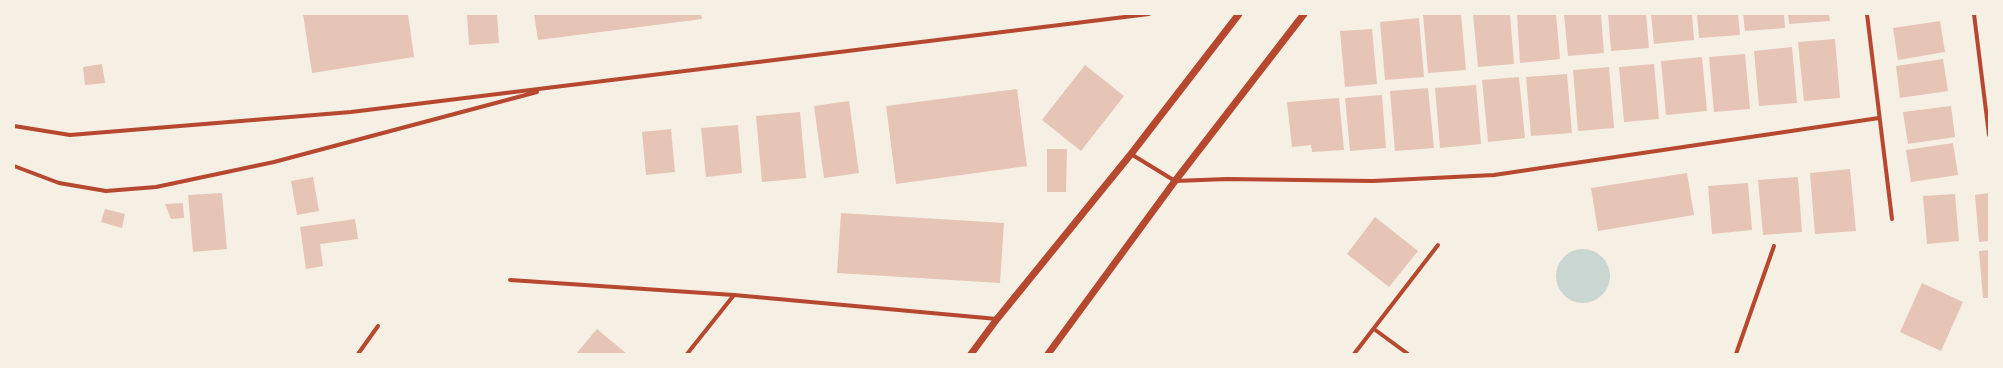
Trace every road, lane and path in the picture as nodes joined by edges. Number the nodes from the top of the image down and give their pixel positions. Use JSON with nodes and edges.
{"nodes":[{"id":1,"x":1149,"y":14,"type":"edge"},
{"id":2,"x":1239,"y":14,"type":"edge"},
{"id":3,"x":1304,"y":14,"type":"edge"},
{"id":4,"x":1867,"y":14,"type":"edge"},
{"id":5,"x":1974,"y":14,"type":"edge"},
{"id":6,"x":1130,"y":15,"type":"edge"},
{"id":7,"x":551,"y":88,"type":"junction"},
{"id":8,"x":1879,"y":118,"type":"junction"},
{"id":9,"x":14,"y":126,"type":"edge"},
{"id":10,"x":1989,"y":135,"type":"edge"},
{"id":11,"x":1131,"y":154,"type":"junction"},
{"id":12,"x":14,"y":166,"type":"edge"},
{"id":13,"x":1175,"y":181,"type":"junction"},
{"id":14,"x":1892,"y":219,"type":"dead end"},
{"id":15,"x":1438,"y":245,"type":"dead end"},
{"id":16,"x":1774,"y":246,"type":"dead end"},
{"id":17,"x":510,"y":280,"type":"dead end"},
{"id":18,"x":734,"y":295,"type":"junction"},
{"id":19,"x":997,"y":319,"type":"junction"},
{"id":20,"x":378,"y":326,"type":"dead end"},
{"id":21,"x":1374,"y":329,"type":"junction"},
{"id":22,"x":358,"y":354,"type":"edge"},
{"id":23,"x":687,"y":354,"type":"edge"},
{"id":24,"x":971,"y":354,"type":"edge"},
{"id":25,"x":1048,"y":354,"type":"edge"},
{"id":26,"x":1354,"y":354,"type":"edge"},
{"id":27,"x":1408,"y":354,"type":"edge"},
{"id":28,"x":1736,"y":354,"type":"edge"}],
"edges":[{"from":1,"to":6,"type":"street"},
{"from":2,"to":11,"type":"street"},
{"from":3,"to":13,"type":"street"},
{"from":4,"to":8,"type":"street"},
{"from":5,"to":10,"type":"street"},
{"from":6,"to":7,"type":"street"},
{"from":7,"to":9,"type":"street"},
{"from":7,"to":12,"type":"street"},
{"from":8,"to":13,"type":"street"},
{"from":8,"to":14,"type":"street"},
{"from":11,"to":13,"type":"street"},
{"from":11,"to":19,"type":"street"},
{"from":13,"to":25,"type":"street"},
{"from":15,"to":21,"type":"street"},
{"from":16,"to":28,"type":"street"},
{"from":17,"to":18,"type":"street"},
{"from":18,"to":19,"type":"street"},
{"from":18,"to":23,"type":"street"},
{"from":19,"to":24,"type":"street"},
{"from":20,"to":22,"type":"street"},
{"from":21,"to":26,"type":"street"},
{"from":21,"to":27,"type":"street"}]}
